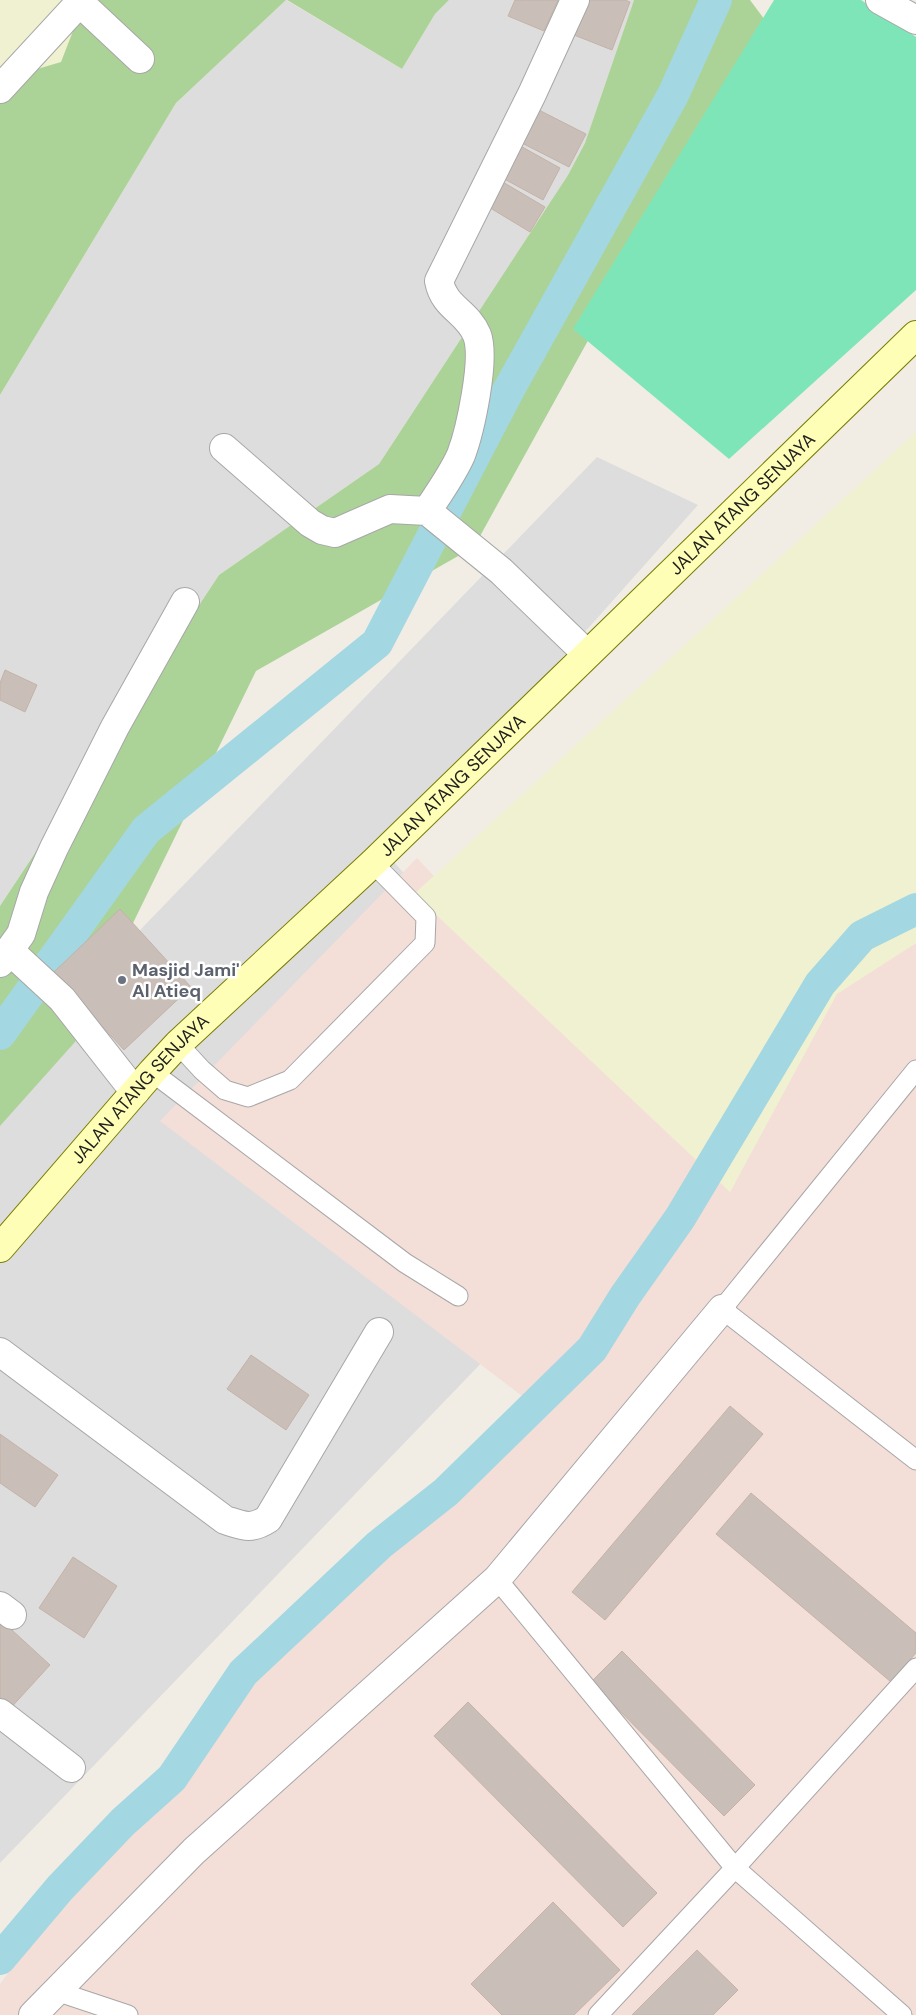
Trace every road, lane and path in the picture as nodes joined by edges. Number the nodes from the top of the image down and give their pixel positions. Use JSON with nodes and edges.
{"nodes":[{"id":1,"x":575,"y":0,"type":"edge"},
{"id":2,"x":880,"y":0,"type":"edge"},
{"id":3,"x":80,"y":1,"type":"edge"},
{"id":4,"x":916,"y":20,"type":"edge"},
{"id":5,"x":140,"y":59,"type":"dead end"},
{"id":6,"x":0,"y":89,"type":"edge"},
{"id":7,"x":916,"y":335,"type":"edge"},
{"id":8,"x":224,"y":448,"type":"dead end"},
{"id":9,"x":430,"y":514,"type":"junction"},
{"id":10,"x":185,"y":602,"type":"dead end"},
{"id":11,"x":587,"y":654,"type":"junction"},
{"id":12,"x":373,"y":863,"type":"junction"},
{"id":13,"x":11,"y":959,"type":"edge"},
{"id":14,"x":178,"y":1044,"type":"junction"},
{"id":15,"x":916,"y":1070,"type":"edge"},
{"id":16,"x":152,"y":1072,"type":"junction"},
{"id":17,"x":135,"y":1092,"type":"junction"},
{"id":18,"x":0,"y":1248,"type":"edge"},
{"id":19,"x":458,"y":1296,"type":"dead end"},
{"id":20,"x":722,"y":1309,"type":"junction"},
{"id":21,"x":379,"y":1332,"type":"dead end"},
{"id":22,"x":0,"y":1352,"type":"edge"},
{"id":23,"x":916,"y":1460,"type":"edge"},
{"id":24,"x":497,"y":1579,"type":"junction"},
{"id":25,"x":916,"y":1668,"type":"edge"},
{"id":26,"x":0,"y":1713,"type":"edge"},
{"id":27,"x":71,"y":1768,"type":"dead end"},
{"id":28,"x":735,"y":1868,"type":"junction"},
{"id":29,"x":56,"y":1991,"type":"junction"},
{"id":30,"x":33,"y":2015,"type":"edge"},
{"id":31,"x":128,"y":2015,"type":"edge"},
{"id":32,"x":598,"y":2015,"type":"edge"},
{"id":33,"x":902,"y":2015,"type":"edge"}],
"edges":[{"from":1,"to":9,"type":"street"},
{"from":2,"to":4,"type":"street"},
{"from":3,"to":5,"type":"street"},
{"from":3,"to":6,"type":"street"},
{"from":7,"to":11,"type":"main road","name":"JALAN ATANG SENJAYA"},
{"from":8,"to":9,"type":"street"},
{"from":9,"to":11,"type":"street"},
{"from":10,"to":13,"type":"street"},
{"from":11,"to":12,"type":"main road","name":"JALAN ATANG SENJAYA"},
{"from":12,"to":14,"type":"main road","name":"JALAN ATANG SENJAYA"},
{"from":12,"to":14,"type":"lane"},
{"from":13,"to":17,"type":"street"},
{"from":14,"to":16,"type":"main road","name":"JALAN ATANG SENJAYA"},
{"from":15,"to":20,"type":"lane"},
{"from":16,"to":17,"type":"main road","name":"JALAN ATANG SENJAYA"},
{"from":16,"to":19,"type":"lane"},
{"from":17,"to":18,"type":"main road","name":"JALAN ATANG SENJAYA"},
{"from":20,"to":23,"type":"lane"},
{"from":20,"to":24,"type":"street"},
{"from":21,"to":22,"type":"street"},
{"from":24,"to":28,"type":"lane"},
{"from":24,"to":29,"type":"street"},
{"from":25,"to":28,"type":"lane"},
{"from":26,"to":27,"type":"street"},
{"from":28,"to":32,"type":"lane"},
{"from":28,"to":33,"type":"lane"},
{"from":29,"to":30,"type":"street"},
{"from":29,"to":31,"type":"lane"}]}
